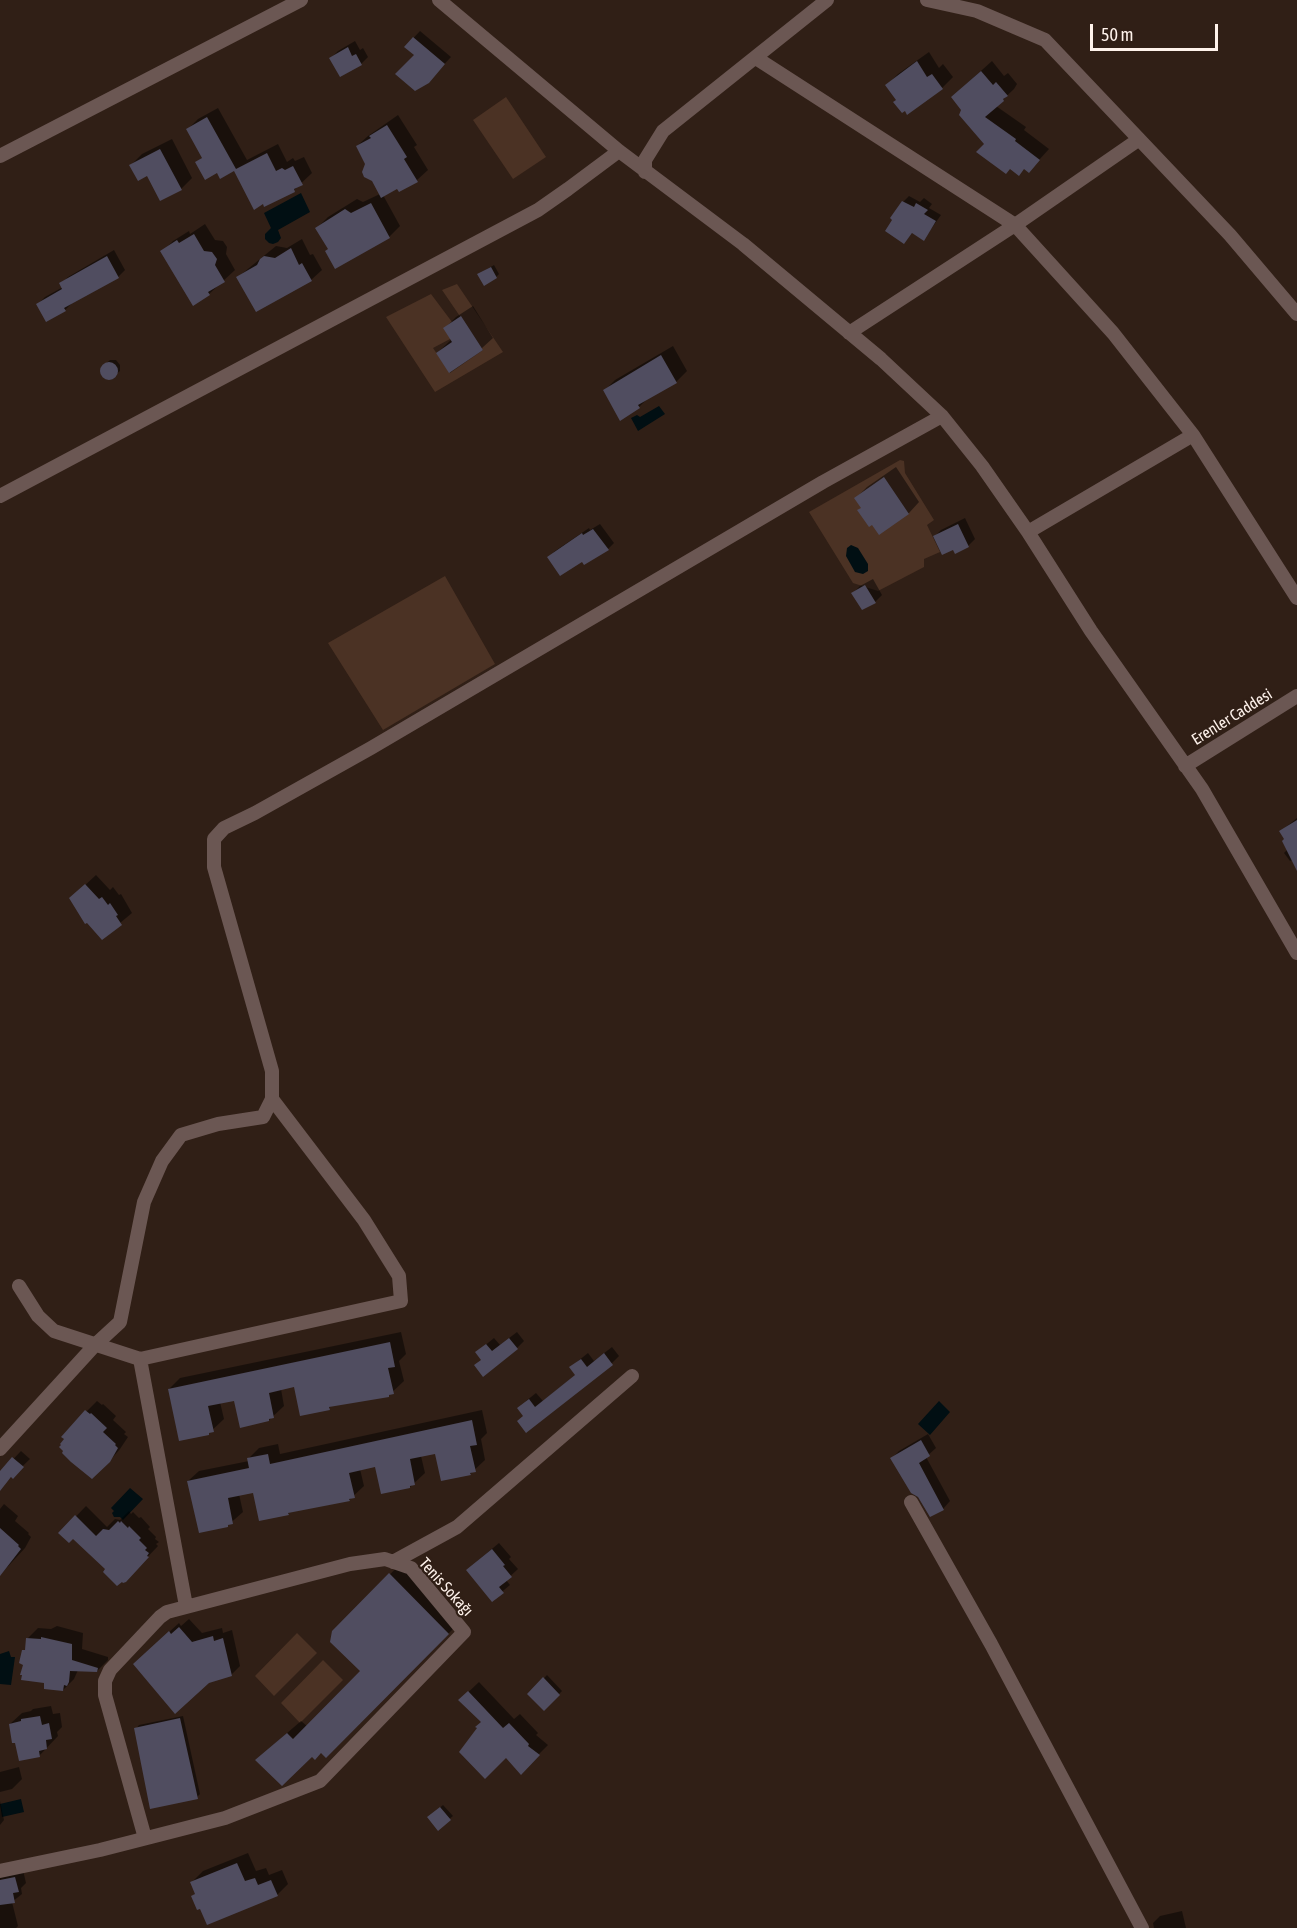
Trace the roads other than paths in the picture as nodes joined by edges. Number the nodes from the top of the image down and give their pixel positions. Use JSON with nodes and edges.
{"nodes":[{"id":1,"x":301,"y":0,"type":"edge"},
{"id":2,"x":439,"y":0,"type":"edge"},
{"id":3,"x":827,"y":0,"type":"edge"},
{"id":4,"x":927,"y":0,"type":"edge"},
{"id":5,"x":756,"y":58,"type":"junction"},
{"id":6,"x":1138,"y":140,"type":"junction"},
{"id":7,"x":619,"y":151,"type":"junction"},
{"id":8,"x":0,"y":156,"type":"edge"},
{"id":9,"x":645,"y":172,"type":"junction"},
{"id":10,"x":1015,"y":225,"type":"junction"},
{"id":11,"x":1297,"y":314,"type":"edge"},
{"id":12,"x":849,"y":333,"type":"junction"},
{"id":13,"x":942,"y":416,"type":"junction"},
{"id":14,"x":1192,"y":435,"type":"junction"},
{"id":15,"x":0,"y":496,"type":"edge"},
{"id":16,"x":1028,"y":532,"type":"junction"},
{"id":17,"x":1297,"y":598,"type":"edge"},
{"id":18,"x":1297,"y":696,"type":"edge"},
{"id":19,"x":1185,"y":766,"type":"junction"},
{"id":20,"x":1297,"y":953,"type":"edge"},
{"id":21,"x":272,"y":1099,"type":"junction"},
{"id":22,"x":19,"y":1286,"type":"dead end"},
{"id":23,"x":95,"y":1345,"type":"junction"},
{"id":24,"x":140,"y":1359,"type":"junction"},
{"id":25,"x":632,"y":1376,"type":"dead end"},
{"id":26,"x":0,"y":1449,"type":"edge"},
{"id":27,"x":911,"y":1502,"type":"dead end"},
{"id":28,"x":393,"y":1562,"type":"junction"},
{"id":29,"x":186,"y":1606,"type":"junction"},
{"id":30,"x":145,"y":1838,"type":"junction"},
{"id":31,"x":0,"y":1871,"type":"edge"},
{"id":32,"x":1142,"y":1928,"type":"edge"}],
"edges":[{"from":1,"to":8,"type":"street"},
{"from":2,"to":7,"type":"street"},
{"from":3,"to":5,"type":"street"},
{"from":4,"to":6,"type":"street"},
{"from":5,"to":9,"type":"street"},
{"from":5,"to":10,"type":"street"},
{"from":6,"to":10,"type":"street"},
{"from":6,"to":11,"type":"street"},
{"from":7,"to":9,"type":"street"},
{"from":7,"to":15,"type":"street"},
{"from":9,"to":12,"type":"street"},
{"from":10,"to":12,"type":"street"},
{"from":10,"to":14,"type":"street"},
{"from":12,"to":13,"type":"street"},
{"from":13,"to":16,"type":"street"},
{"from":13,"to":21,"type":"street"},
{"from":14,"to":16,"type":"street"},
{"from":14,"to":17,"type":"street"},
{"from":16,"to":19,"type":"street"},
{"from":18,"to":19,"type":"street","name":"Erenler Caddesi"},
{"from":19,"to":20,"type":"street"},
{"from":21,"to":23,"type":"street"},
{"from":21,"to":24,"type":"street"},
{"from":22,"to":23,"type":"street"},
{"from":23,"to":24,"type":"street"},
{"from":23,"to":26,"type":"street"},
{"from":24,"to":29,"type":"street"},
{"from":25,"to":28,"type":"street"},
{"from":27,"to":32,"type":"street"},
{"from":28,"to":29,"type":"street","name":"Tenis Sokağı"},
{"from":28,"to":30,"type":"street","name":"Tenis Sokağı"},
{"from":29,"to":30,"type":"street","name":"Tenis Sokağı"},
{"from":30,"to":31,"type":"street","name":"Tenis Sokağı"}]}
